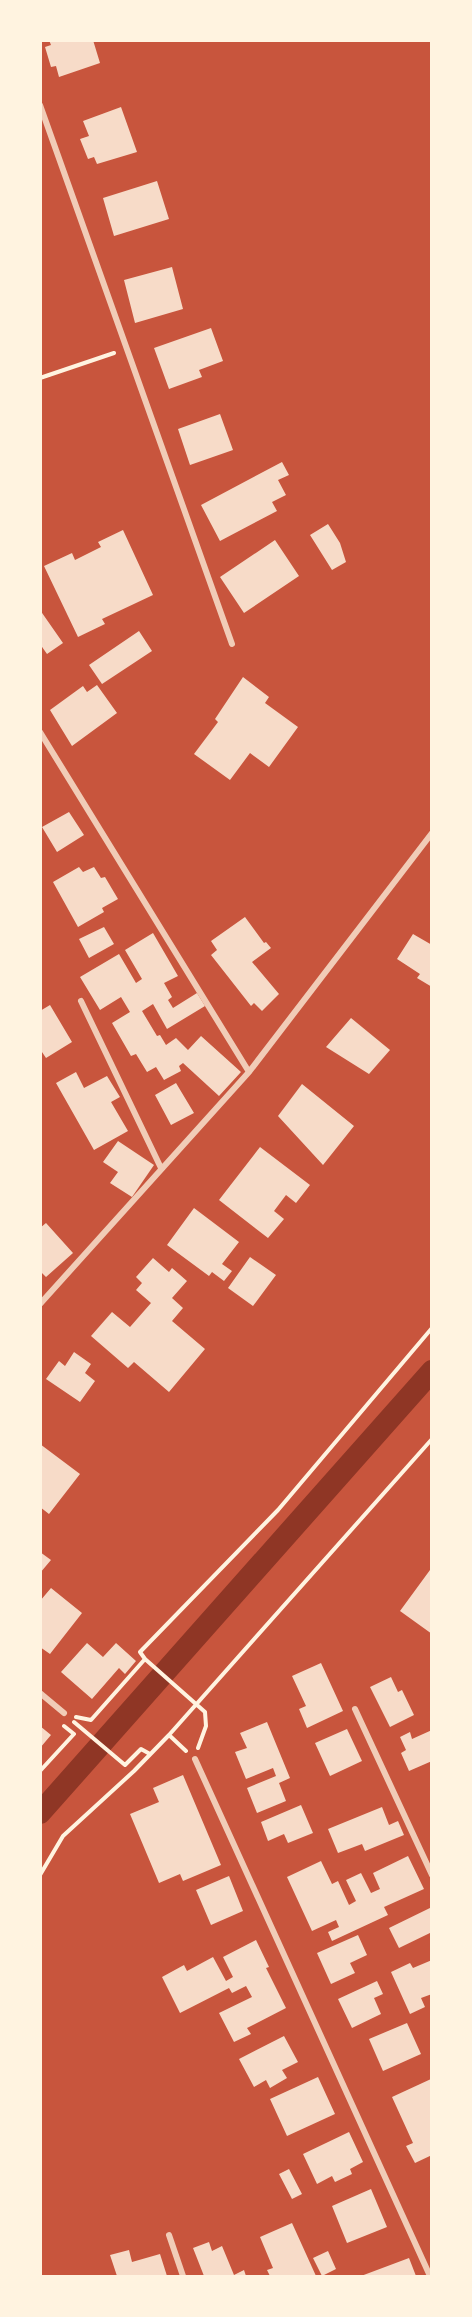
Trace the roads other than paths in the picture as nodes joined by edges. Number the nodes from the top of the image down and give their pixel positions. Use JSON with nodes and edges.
{"nodes":[{"id":1,"x":40,"y":105,"type":"edge"},
{"id":2,"x":232,"y":644,"type":"dead end"},
{"id":3,"x":40,"y":732,"type":"edge"},
{"id":4,"x":432,"y":833,"type":"edge"},
{"id":5,"x":81,"y":1001,"type":"dead end"},
{"id":6,"x":249,"y":1072,"type":"junction"},
{"id":7,"x":161,"y":1168,"type":"junction"},
{"id":8,"x":40,"y":1304,"type":"edge"},
{"id":9,"x":40,"y":1694,"type":"edge"},
{"id":10,"x":355,"y":1709,"type":"dead end"},
{"id":11,"x":63,"y":1712,"type":"road end"},
{"id":12,"x":195,"y":1759,"type":"road end"},
{"id":13,"x":432,"y":1875,"type":"edge"},
{"id":14,"x":169,"y":2235,"type":"dead end"},
{"id":15,"x":183,"y":2277,"type":"edge"},
{"id":16,"x":430,"y":2277,"type":"edge"}],
"edges":[{"from":1,"to":2,"type":"street"},
{"from":3,"to":6,"type":"street"},
{"from":4,"to":6,"type":"street"},
{"from":5,"to":7,"type":"street"},
{"from":6,"to":7,"type":"street"},
{"from":7,"to":8,"type":"street"},
{"from":9,"to":11,"type":"street"},
{"from":10,"to":13,"type":"street"},
{"from":12,"to":16,"type":"street"},
{"from":14,"to":15,"type":"street"}]}
